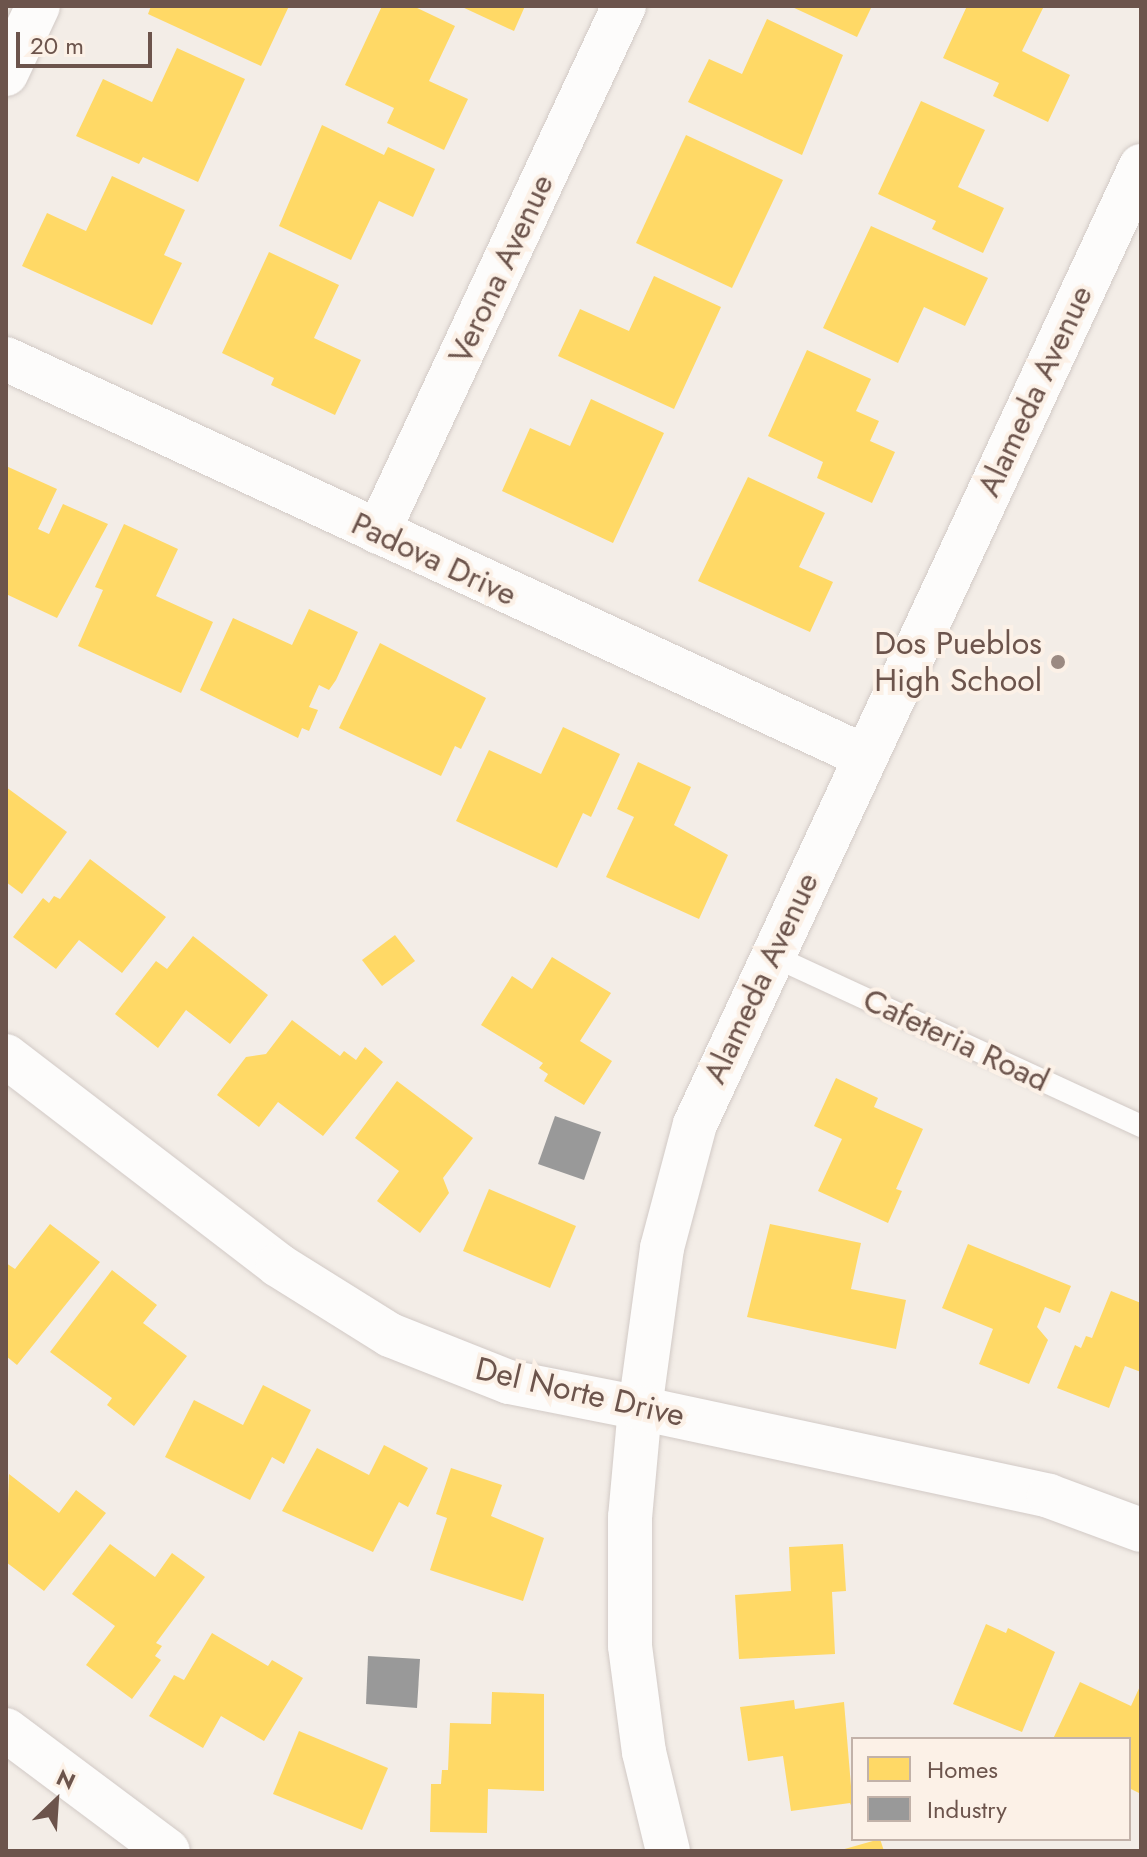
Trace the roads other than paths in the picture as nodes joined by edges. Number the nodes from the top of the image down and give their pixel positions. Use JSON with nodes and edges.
{"nodes":[{"id":1,"x":38,"y":6,"type":"edge"},
{"id":2,"x":624,"y":6,"type":"edge"},
{"id":3,"x":6,"y":74,"type":"edge"},
{"id":4,"x":1141,"y":166,"type":"edge"},
{"id":5,"x":6,"y":359,"type":"edge"},
{"id":6,"x":378,"y":532,"type":"junction"},
{"id":7,"x":864,"y":756,"type":"junction"},
{"id":8,"x":771,"y":955,"type":"junction"},
{"id":9,"x":6,"y":1056,"type":"edge"},
{"id":10,"x":1141,"y":1126,"type":"edge"},
{"id":11,"x":640,"y":1408,"type":"junction"},
{"id":12,"x":1141,"y":1530,"type":"edge"},
{"id":13,"x":6,"y":1730,"type":"edge"},
{"id":14,"x":168,"y":1851,"type":"edge"},
{"id":15,"x":668,"y":1851,"type":"edge"}],
"edges":[{"from":1,"to":3,"type":"street"},
{"from":2,"to":6,"type":"street","name":"Verona Avenue"},
{"from":4,"to":7,"type":"street","name":"Alameda Avenue"},
{"from":5,"to":6,"type":"street","name":"Padova Drive"},
{"from":6,"to":7,"type":"street","name":"Padova Drive"},
{"from":7,"to":8,"type":"street","name":"Alameda Avenue"},
{"from":8,"to":10,"type":"lane","name":"Cafeteria Road"},
{"from":8,"to":11,"type":"street","name":"Alameda Avenue"},
{"from":9,"to":11,"type":"street","name":"Del Norte Drive"},
{"from":11,"to":12,"type":"street","name":"Del Norte Drive"},
{"from":11,"to":15,"type":"street","name":"Alameda Avenue"},
{"from":13,"to":14,"type":"street"}]}
